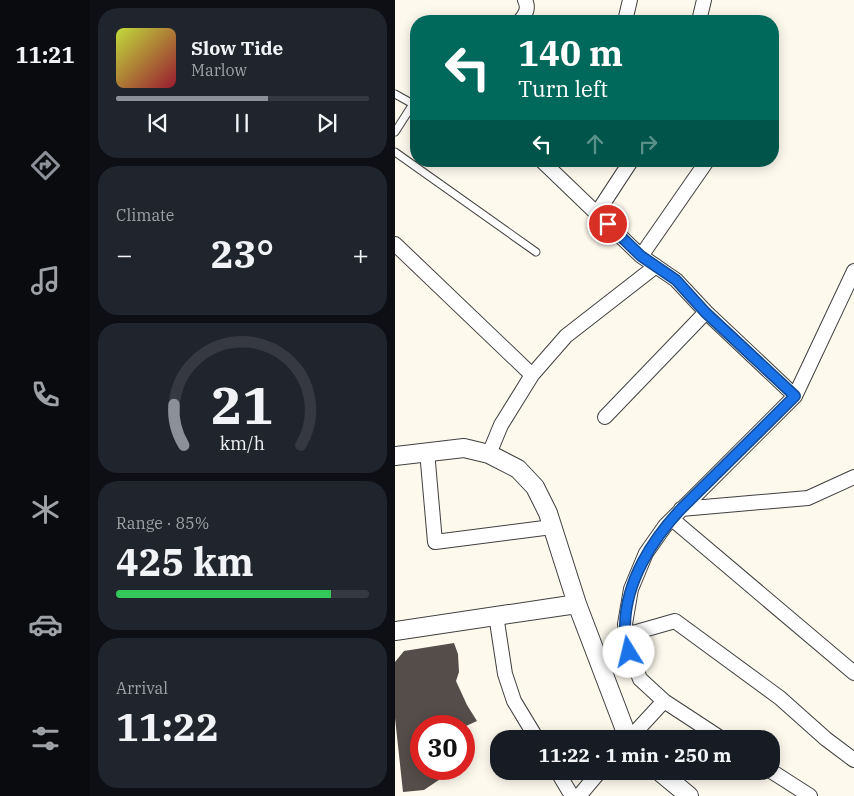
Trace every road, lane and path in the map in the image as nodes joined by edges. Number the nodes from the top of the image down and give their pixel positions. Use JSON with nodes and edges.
{"nodes":[{"id":1,"x":525,"y":0,"type":"edge"},
{"id":2,"x":630,"y":0,"type":"edge"},
{"id":3,"x":704,"y":0,"type":"edge"},
{"id":4,"x":525,"y":15,"type":"edge"},
{"id":5,"x":626,"y":15,"type":"edge"},
{"id":6,"x":700,"y":15,"type":"edge"},
{"id":7,"x":395,"y":94,"type":"edge"},
{"id":8,"x":410,"y":102,"type":"edge"},
{"id":9,"x":410,"y":109,"type":"edge"},
{"id":10,"x":395,"y":132,"type":"edge"},
{"id":11,"x":395,"y":152,"type":"edge"},
{"id":12,"x":410,"y":163,"type":"edge"},
{"id":13,"x":416,"y":167,"type":"edge"},
{"id":14,"x":548,"y":167,"type":"edge"},
{"id":15,"x":627,"y":167,"type":"edge"},
{"id":16,"x":703,"y":167,"type":"edge"},
{"id":17,"x":597,"y":213,"type":"junction"},
{"id":18,"x":395,"y":244,"type":"edge"},
{"id":19,"x":536,"y":252,"type":"dead end"},
{"id":20,"x":641,"y":256,"type":"junction"},
{"id":21,"x":656,"y":266,"type":"junction"},
{"id":22,"x":854,"y":271,"type":"edge"},
{"id":23,"x":705,"y":312,"type":"junction"},
{"id":24,"x":532,"y":375,"type":"junction"},
{"id":25,"x":795,"y":396,"type":"junction"},
{"id":26,"x":605,"y":417,"type":"dead end"},
{"id":27,"x":427,"y":451,"type":"junction"},
{"id":28,"x":489,"y":454,"type":"junction"},
{"id":29,"x":395,"y":456,"type":"edge"},
{"id":30,"x":854,"y":477,"type":"edge"},
{"id":31,"x":677,"y":514,"type":"junction"},
{"id":32,"x":553,"y":527,"type":"junction"},
{"id":33,"x":577,"y":604,"type":"junction"},
{"id":34,"x":496,"y":615,"type":"junction"},
{"id":35,"x":395,"y":631,"type":"edge"},
{"id":36,"x":626,"y":635,"type":"junction"},
{"id":37,"x":854,"y":673,"type":"edge"},
{"id":38,"x":664,"y":701,"type":"junction"},
{"id":39,"x":531,"y":730,"type":"edge"},
{"id":40,"x":625,"y":730,"type":"edge"},
{"id":41,"x":637,"y":730,"type":"edge"},
{"id":42,"x":708,"y":730,"type":"edge"},
{"id":43,"x":854,"y":760,"type":"edge"},
{"id":44,"x":780,"y":777,"type":"edge"},
{"id":45,"x":562,"y":780,"type":"edge"},
{"id":46,"x":592,"y":780,"type":"edge"},
{"id":47,"x":670,"y":780,"type":"edge"},
{"id":48,"x":572,"y":796,"type":"edge"},
{"id":49,"x":579,"y":796,"type":"edge"},
{"id":50,"x":689,"y":796,"type":"edge"},
{"id":51,"x":810,"y":796,"type":"edge"}],
"edges":[{"from":1,"to":4,"type":"street"},
{"from":2,"to":5,"type":"street"},
{"from":3,"to":6,"type":"street"},
{"from":7,"to":8,"type":"lane"},
{"from":9,"to":10,"type":"lane"},
{"from":11,"to":12,"type":"lane"},
{"from":13,"to":19,"type":"lane"},
{"from":14,"to":17,"type":"street"},
{"from":15,"to":17,"type":"street"},
{"from":16,"to":20,"type":"street"},
{"from":17,"to":20,"type":"street"},
{"from":18,"to":24,"type":"street"},
{"from":20,"to":21,"type":"street"},
{"from":21,"to":23,"type":"street"},
{"from":21,"to":24,"type":"street"},
{"from":22,"to":25,"type":"street"},
{"from":23,"to":25,"type":"street"},
{"from":23,"to":26,"type":"street"},
{"from":24,"to":28,"type":"street"},
{"from":25,"to":31,"type":"street"},
{"from":27,"to":28,"type":"street"},
{"from":27,"to":29,"type":"street"},
{"from":27,"to":32,"type":"street"},
{"from":28,"to":32,"type":"street"},
{"from":30,"to":31,"type":"street"},
{"from":31,"to":36,"type":"street"},
{"from":31,"to":37,"type":"street"},
{"from":32,"to":33,"type":"street"},
{"from":33,"to":34,"type":"street"},
{"from":33,"to":40,"type":"street"},
{"from":34,"to":35,"type":"street"},
{"from":34,"to":39,"type":"street"},
{"from":36,"to":38,"type":"street"},
{"from":36,"to":43,"type":"street"},
{"from":38,"to":41,"type":"street"},
{"from":38,"to":42,"type":"street"},
{"from":44,"to":51,"type":"street"},
{"from":45,"to":48,"type":"street"},
{"from":46,"to":49,"type":"street"},
{"from":47,"to":50,"type":"street"}]}
